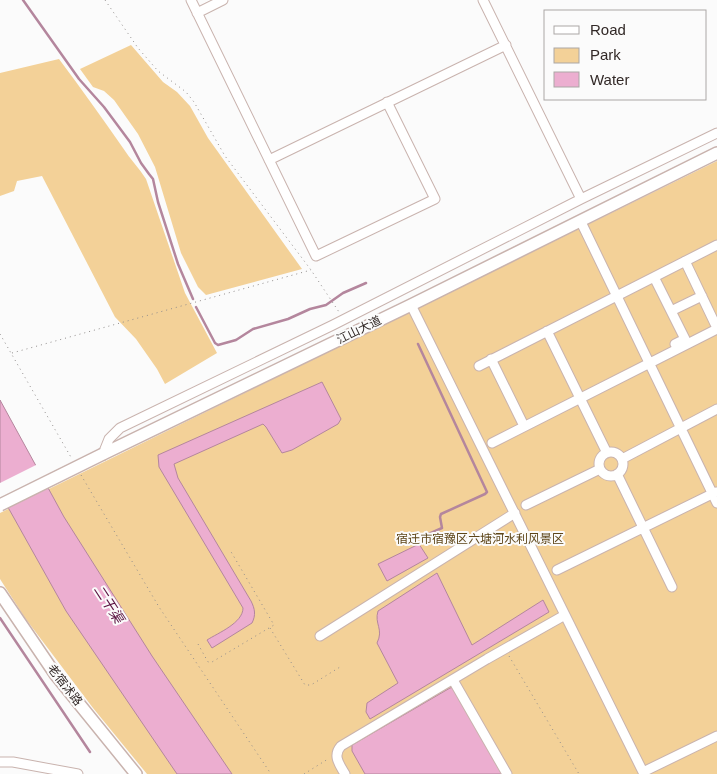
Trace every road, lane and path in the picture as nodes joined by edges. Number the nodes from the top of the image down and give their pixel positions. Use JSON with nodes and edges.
{"nodes":[{"id":1,"x":105,"y":0,"type":"edge"},
{"id":2,"x":191,"y":0,"type":"edge"},
{"id":3,"x":222,"y":0,"type":"edge"},
{"id":4,"x":483,"y":0,"type":"edge"},
{"id":5,"x":197,"y":13,"type":"junction"},
{"id":6,"x":506,"y":45,"type":"junction"},
{"id":7,"x":387,"y":102,"type":"junction"},
{"id":8,"x":717,"y":134,"type":"edge"},
{"id":9,"x":717,"y":153,"type":"edge"},
{"id":10,"x":269,"y":160,"type":"junction"},
{"id":11,"x":582,"y":199,"type":"junction"},
{"id":12,"x":581,"y":222,"type":"junction"},
{"id":13,"x":717,"y":245,"type":"edge"},
{"id":14,"x":685,"y":262,"type":"junction"},
{"id":15,"x":311,"y":270,"type":"junction"},
{"id":16,"x":654,"y":277,"type":"junction"},
{"id":17,"x":616,"y":296,"type":"junction"},
{"id":18,"x":702,"y":296,"type":"junction"},
{"id":19,"x":334,"y":304,"type":"dead end"},
{"id":20,"x":411,"y":306,"type":"junction"},
{"id":21,"x":671,"y":311,"type":"junction"},
{"id":22,"x":717,"y":329,"type":"edge"},
{"id":23,"x":547,"y":331,"type":"junction"},
{"id":24,"x":0,"y":334,"type":"edge"},
{"id":25,"x":11,"y":353,"type":"junction"},
{"id":26,"x":670,"y":353,"type":"junction"},
{"id":27,"x":491,"y":359,"type":"junction"},
{"id":28,"x":649,"y":364,"type":"junction"},
{"id":29,"x":478,"y":366,"type":"dead end"},
{"id":30,"x":580,"y":398,"type":"junction"},
{"id":31,"x":717,"y":409,"type":"edge"},
{"id":32,"x":524,"y":426,"type":"junction"},
{"id":33,"x":681,"y":428,"type":"junction"},
{"id":34,"x":492,"y":442,"type":"dead end"},
{"id":35,"x":607,"y":453,"type":"junction"},
{"id":36,"x":103,"y":454,"type":"junction"},
{"id":37,"x":622,"y":459,"type":"junction"},
{"id":38,"x":73,"y":462,"type":"dead end"},
{"id":39,"x":600,"y":469,"type":"junction"},
{"id":40,"x":78,"y":470,"type":"dead end"},
{"id":41,"x":617,"y":474,"type":"junction"},
{"id":42,"x":715,"y":492,"type":"edge"},
{"id":43,"x":717,"y":503,"type":"edge"},
{"id":44,"x":0,"y":505,"type":"edge"},
{"id":45,"x":526,"y":505,"type":"dead end"},
{"id":46,"x":515,"y":513,"type":"junction"},
{"id":47,"x":643,"y":528,"type":"junction"},
{"id":48,"x":230,"y":550,"type":"dead end"},
{"id":49,"x":557,"y":570,"type":"dead end"},
{"id":50,"x":672,"y":587,"type":"dead end"},
{"id":51,"x":0,"y":593,"type":"edge"},
{"id":52,"x":565,"y":615,"type":"junction"},
{"id":53,"x":270,"y":627,"type":"junction"},
{"id":54,"x":320,"y":636,"type":"dead end"},
{"id":55,"x":198,"y":644,"type":"dead end"},
{"id":56,"x":505,"y":649,"type":"junction"},
{"id":57,"x":340,"y":667,"type":"dead end"},
{"id":58,"x":453,"y":680,"type":"junction"},
{"id":59,"x":717,"y":736,"type":"edge"},
{"id":60,"x":337,"y":754,"type":"junction"},
{"id":61,"x":0,"y":762,"type":"edge"},
{"id":62,"x":643,"y":773,"type":"edge"},
{"id":63,"x":78,"y":774,"type":"edge"},
{"id":64,"x":136,"y":774,"type":"edge"},
{"id":65,"x":271,"y":774,"type":"edge"},
{"id":66,"x":304,"y":774,"type":"edge"},
{"id":67,"x":345,"y":774,"type":"edge"},
{"id":68,"x":507,"y":774,"type":"edge"},
{"id":69,"x":579,"y":774,"type":"edge"}],
"edges":[{"from":1,"to":15,"type":"path"},
{"from":2,"to":5,"type":"street"},
{"from":3,"to":5,"type":"street"},
{"from":4,"to":6,"type":"street"},
{"from":5,"to":10,"type":"street"},
{"from":6,"to":7,"type":"street"},
{"from":6,"to":11,"type":"street"},
{"from":7,"to":10,"type":"street"},
{"from":7,"to":10,"type":"street"},
{"from":8,"to":11,"type":"street"},
{"from":9,"to":12,"type":"main road","name":"江山大道"},
{"from":11,"to":36,"type":"street"},
{"from":12,"to":17,"type":"street"},
{"from":12,"to":20,"type":"main road","name":"江山大道"},
{"from":13,"to":14,"type":"street"},
{"from":14,"to":16,"type":"street"},
{"from":14,"to":18,"type":"street"},
{"from":15,"to":19,"type":"path"},
{"from":15,"to":25,"type":"path"},
{"from":16,"to":17,"type":"street"},
{"from":16,"to":21,"type":"street"},
{"from":17,"to":23,"type":"street"},
{"from":17,"to":28,"type":"street"},
{"from":18,"to":21,"type":"street"},
{"from":18,"to":22,"type":"street"},
{"from":20,"to":36,"type":"main road","name":"江山大道"},
{"from":20,"to":46,"type":"street"},
{"from":21,"to":26,"type":"street"},
{"from":22,"to":26,"type":"street"},
{"from":23,"to":27,"type":"street"},
{"from":23,"to":30,"type":"street"},
{"from":24,"to":25,"type":"path"},
{"from":25,"to":38,"type":"path"},
{"from":26,"to":28,"type":"street"},
{"from":27,"to":29,"type":"street"},
{"from":27,"to":32,"type":"street"},
{"from":28,"to":30,"type":"street"},
{"from":28,"to":33,"type":"street"},
{"from":30,"to":32,"type":"street"},
{"from":30,"to":35,"type":"street"},
{"from":31,"to":33,"type":"street"},
{"from":32,"to":34,"type":"street"},
{"from":33,"to":37,"type":"street"},
{"from":33,"to":42,"type":"street"},
{"from":35,"to":37,"type":"street"},
{"from":35,"to":39,"type":"street"},
{"from":36,"to":44,"type":"main road","name":"江山大道","bridge":true},
{"from":37,"to":41,"type":"street"},
{"from":39,"to":41,"type":"street"},
{"from":39,"to":45,"type":"street"},
{"from":40,"to":65,"type":"path"},
{"from":41,"to":47,"type":"street"},
{"from":42,"to":43,"type":"street"},
{"from":42,"to":47,"type":"street"},
{"from":46,"to":52,"type":"street"},
{"from":46,"to":54,"type":"street"},
{"from":47,"to":49,"type":"street"},
{"from":47,"to":50,"type":"street"},
{"from":48,"to":53,"type":"path"},
{"from":51,"to":64,"type":"main road","name":"老宿沭路"},
{"from":52,"to":56,"type":"street"},
{"from":52,"to":62,"type":"street"},
{"from":53,"to":55,"type":"path"},
{"from":53,"to":57,"type":"path"},
{"from":56,"to":58,"type":"street"},
{"from":56,"to":69,"type":"path"},
{"from":58,"to":60,"type":"street"},
{"from":58,"to":68,"type":"street"},
{"from":59,"to":62,"type":"street"},
{"from":60,"to":66,"type":"path"},
{"from":60,"to":67,"type":"street"},
{"from":61,"to":63,"type":"street"}]}
